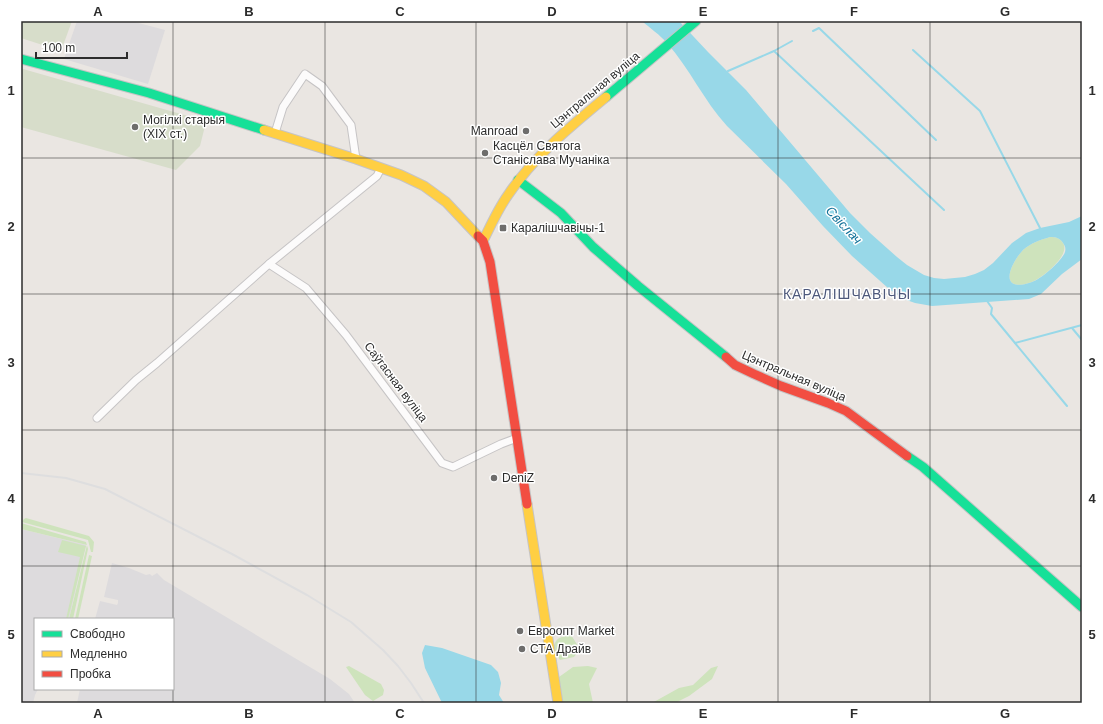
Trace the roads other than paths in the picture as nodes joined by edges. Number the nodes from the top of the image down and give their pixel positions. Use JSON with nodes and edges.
{"nodes":[{"id":1,"x":696,"y":21,"type":"edge"},
{"id":2,"x":21,"y":59,"type":"edge"},
{"id":3,"x":275,"y":133,"type":"junction"},
{"id":4,"x":356,"y":159,"type":"junction"},
{"id":5,"x":382,"y":168,"type":"junction"},
{"id":6,"x":518,"y":180,"type":"junction"},
{"id":7,"x":483,"y":241,"type":"junction"},
{"id":8,"x":269,"y":264,"type":"junction"},
{"id":9,"x":97,"y":418,"type":"dead end"},
{"id":10,"x":517,"y":438,"type":"junction"},
{"id":11,"x":1082,"y":607,"type":"edge"},
{"id":12,"x":558,"y":703,"type":"edge"}],
"edges":[{"from":1,"to":6,"type":"street","name":"Цэнтральная вуліца"},
{"from":2,"to":3,"type":"street"},
{"from":3,"to":4,"type":"street"},
{"from":3,"to":4,"type":"street"},
{"from":4,"to":5,"type":"street"},
{"from":5,"to":7,"type":"street"},
{"from":5,"to":8,"type":"street"},
{"from":6,"to":7,"type":"street","name":"Цэнтральная вуліца"},
{"from":6,"to":11,"type":"street","name":"Цэнтральная вуліца"},
{"from":7,"to":10,"type":"street"},
{"from":8,"to":9,"type":"street"},
{"from":8,"to":10,"type":"street","name":"Саўгасная вуліца"},
{"from":10,"to":12,"type":"street"}]}
